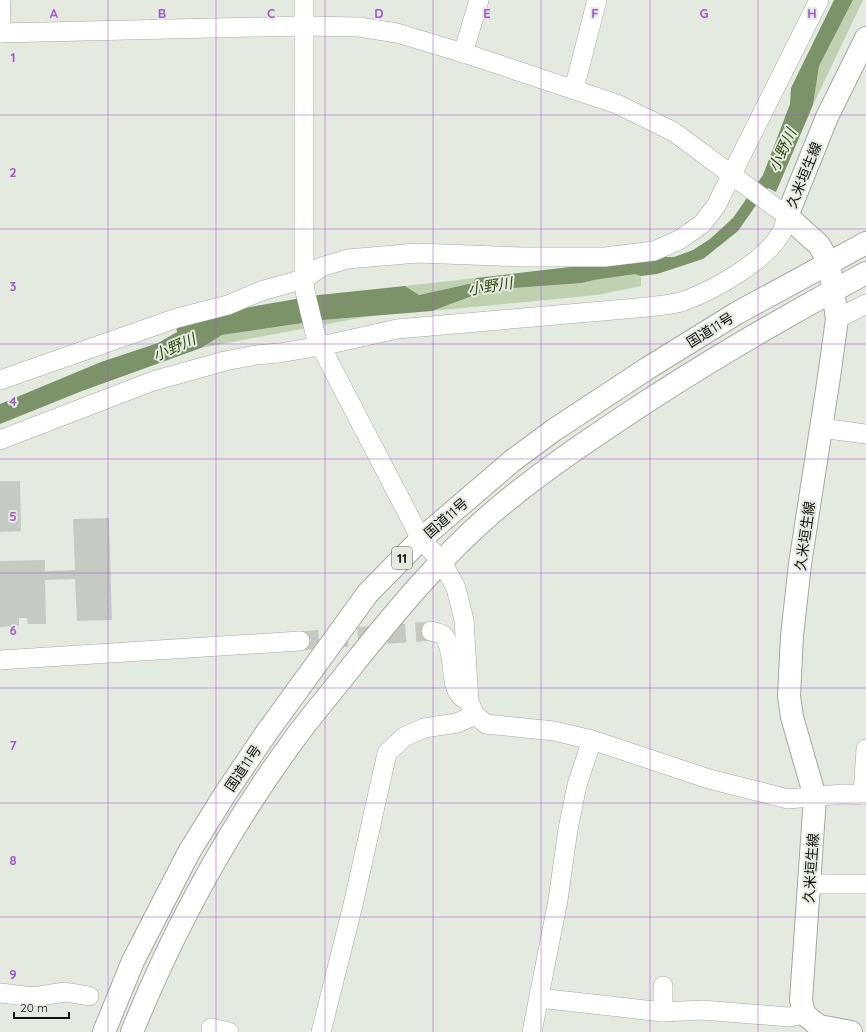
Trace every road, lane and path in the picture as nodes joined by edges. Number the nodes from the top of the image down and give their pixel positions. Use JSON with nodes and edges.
{"nodes":[{"id":1,"x":1,"y":0,"type":"edge"},
{"id":2,"x":304,"y":0,"type":"edge"},
{"id":3,"x":479,"y":0,"type":"edge"},
{"id":4,"x":597,"y":0,"type":"edge"},
{"id":5,"x":819,"y":0,"type":"edge"},
{"id":6,"x":303,"y":26,"type":"junction"},
{"id":7,"x":866,"y":38,"type":"edge"},
{"id":8,"x":463,"y":53,"type":"junction"},
{"id":9,"x":574,"y":89,"type":"junction"},
{"id":10,"x":734,"y":175,"type":"junction"},
{"id":11,"x":783,"y":212,"type":"junction"},
{"id":12,"x":866,"y":243,"type":"edge"},
{"id":13,"x":829,"y":262,"type":"junction"},
{"id":14,"x":866,"y":273,"type":"edge"},
{"id":15,"x":304,"y":285,"type":"junction"},
{"id":16,"x":834,"y":290,"type":"junction"},
{"id":17,"x":866,"y":304,"type":"edge"},
{"id":18,"x":836,"y":319,"type":"junction"},
{"id":19,"x":318,"y":342,"type":"junction"},
{"id":20,"x":0,"y":380,"type":"edge"},
{"id":21,"x":821,"y":428,"type":"junction"},
{"id":22,"x":866,"y":434,"type":"edge"},
{"id":23,"x":0,"y":440,"type":"edge"},
{"id":24,"x":422,"y":539,"type":"junction"},
{"id":25,"x":442,"y":562,"type":"junction"},
{"id":26,"x":431,"y":631,"type":"tunnel mouth"},
{"id":27,"x":300,"y":641,"type":"tunnel mouth"},
{"id":28,"x":0,"y":660,"type":"edge"},
{"id":29,"x":472,"y":709,"type":"junction"},
{"id":30,"x":592,"y":740,"type":"junction"},
{"id":31,"x":866,"y":749,"type":"edge"},
{"id":32,"x":864,"y":795,"type":"edge"},
{"id":33,"x":816,"y":797,"type":"junction"},
{"id":34,"x":810,"y":884,"type":"junction"},
{"id":35,"x":865,"y":884,"type":"edge"},
{"id":36,"x":663,"y":986,"type":"dead end"},
{"id":37,"x":0,"y":993,"type":"edge"},
{"id":38,"x":89,"y":996,"type":"dead end"},
{"id":39,"x":539,"y":998,"type":"junction"},
{"id":40,"x":663,"y":1012,"type":"junction"},
{"id":41,"x":804,"y":1014,"type":"junction"},
{"id":42,"x":104,"y":1032,"type":"edge"},
{"id":43,"x":132,"y":1032,"type":"edge"},
{"id":44,"x":321,"y":1032,"type":"edge"},
{"id":45,"x":532,"y":1032,"type":"edge"},
{"id":46,"x":851,"y":1032,"type":"edge"}],
"edges":[{"from":1,"to":6,"type":"street"},
{"from":2,"to":6,"type":"street"},
{"from":3,"to":8,"type":"street"},
{"from":4,"to":9,"type":"street"},
{"from":5,"to":10,"type":"street"},
{"from":6,"to":8,"type":"street"},
{"from":6,"to":15,"type":"street"},
{"from":7,"to":11,"type":"main road","name":"久米垣生線"},
{"from":8,"to":9,"type":"street"},
{"from":9,"to":10,"type":"street"},
{"from":10,"to":11,"type":"street"},
{"from":10,"to":15,"type":"street"},
{"from":11,"to":13,"type":"main road","name":"久米垣生線"},
{"from":11,"to":19,"type":"street"},
{"from":12,"to":13,"type":"main road","name":"国道11号","number":"11"},
{"from":13,"to":16,"type":"main road","name":"久米垣生線"},
{"from":13,"to":24,"type":"main road","name":"国道11号","number":"11"},
{"from":14,"to":16,"type":"main road","name":"国道11号","number":"11"},
{"from":15,"to":19,"type":"street"},
{"from":15,"to":20,"type":"street"},
{"from":16,"to":18,"type":"main road","name":"久米垣生線"},
{"from":16,"to":25,"type":"main road","name":"国道11号","number":"11"},
{"from":17,"to":18,"type":"street"},
{"from":18,"to":21,"type":"main road","name":"久米垣生線"},
{"from":19,"to":23,"type":"street"},
{"from":19,"to":24,"type":"street"},
{"from":21,"to":22,"type":"street"},
{"from":21,"to":33,"type":"main road","name":"久米垣生線"},
{"from":24,"to":25,"type":"street"},
{"from":24,"to":42,"type":"main road","name":"国道11号","number":"11"},
{"from":25,"to":29,"type":"street"},
{"from":25,"to":43,"type":"main road","name":"国道11号","number":"11"},
{"from":26,"to":29,"type":"street"},
{"from":27,"to":28,"type":"street"},
{"from":29,"to":30,"type":"street"},
{"from":29,"to":44,"type":"street"},
{"from":30,"to":33,"type":"street"},
{"from":30,"to":39,"type":"street"},
{"from":31,"to":32,"type":"street"},
{"from":32,"to":33,"type":"street"},
{"from":33,"to":34,"type":"main road","name":"久米垣生線"},
{"from":34,"to":35,"type":"street"},
{"from":34,"to":41,"type":"main road","name":"久米垣生線"},
{"from":36,"to":40,"type":"street"},
{"from":37,"to":38,"type":"street"},
{"from":39,"to":40,"type":"street"},
{"from":39,"to":45,"type":"street"},
{"from":40,"to":41,"type":"street"},
{"from":41,"to":46,"type":"main road"}]}
